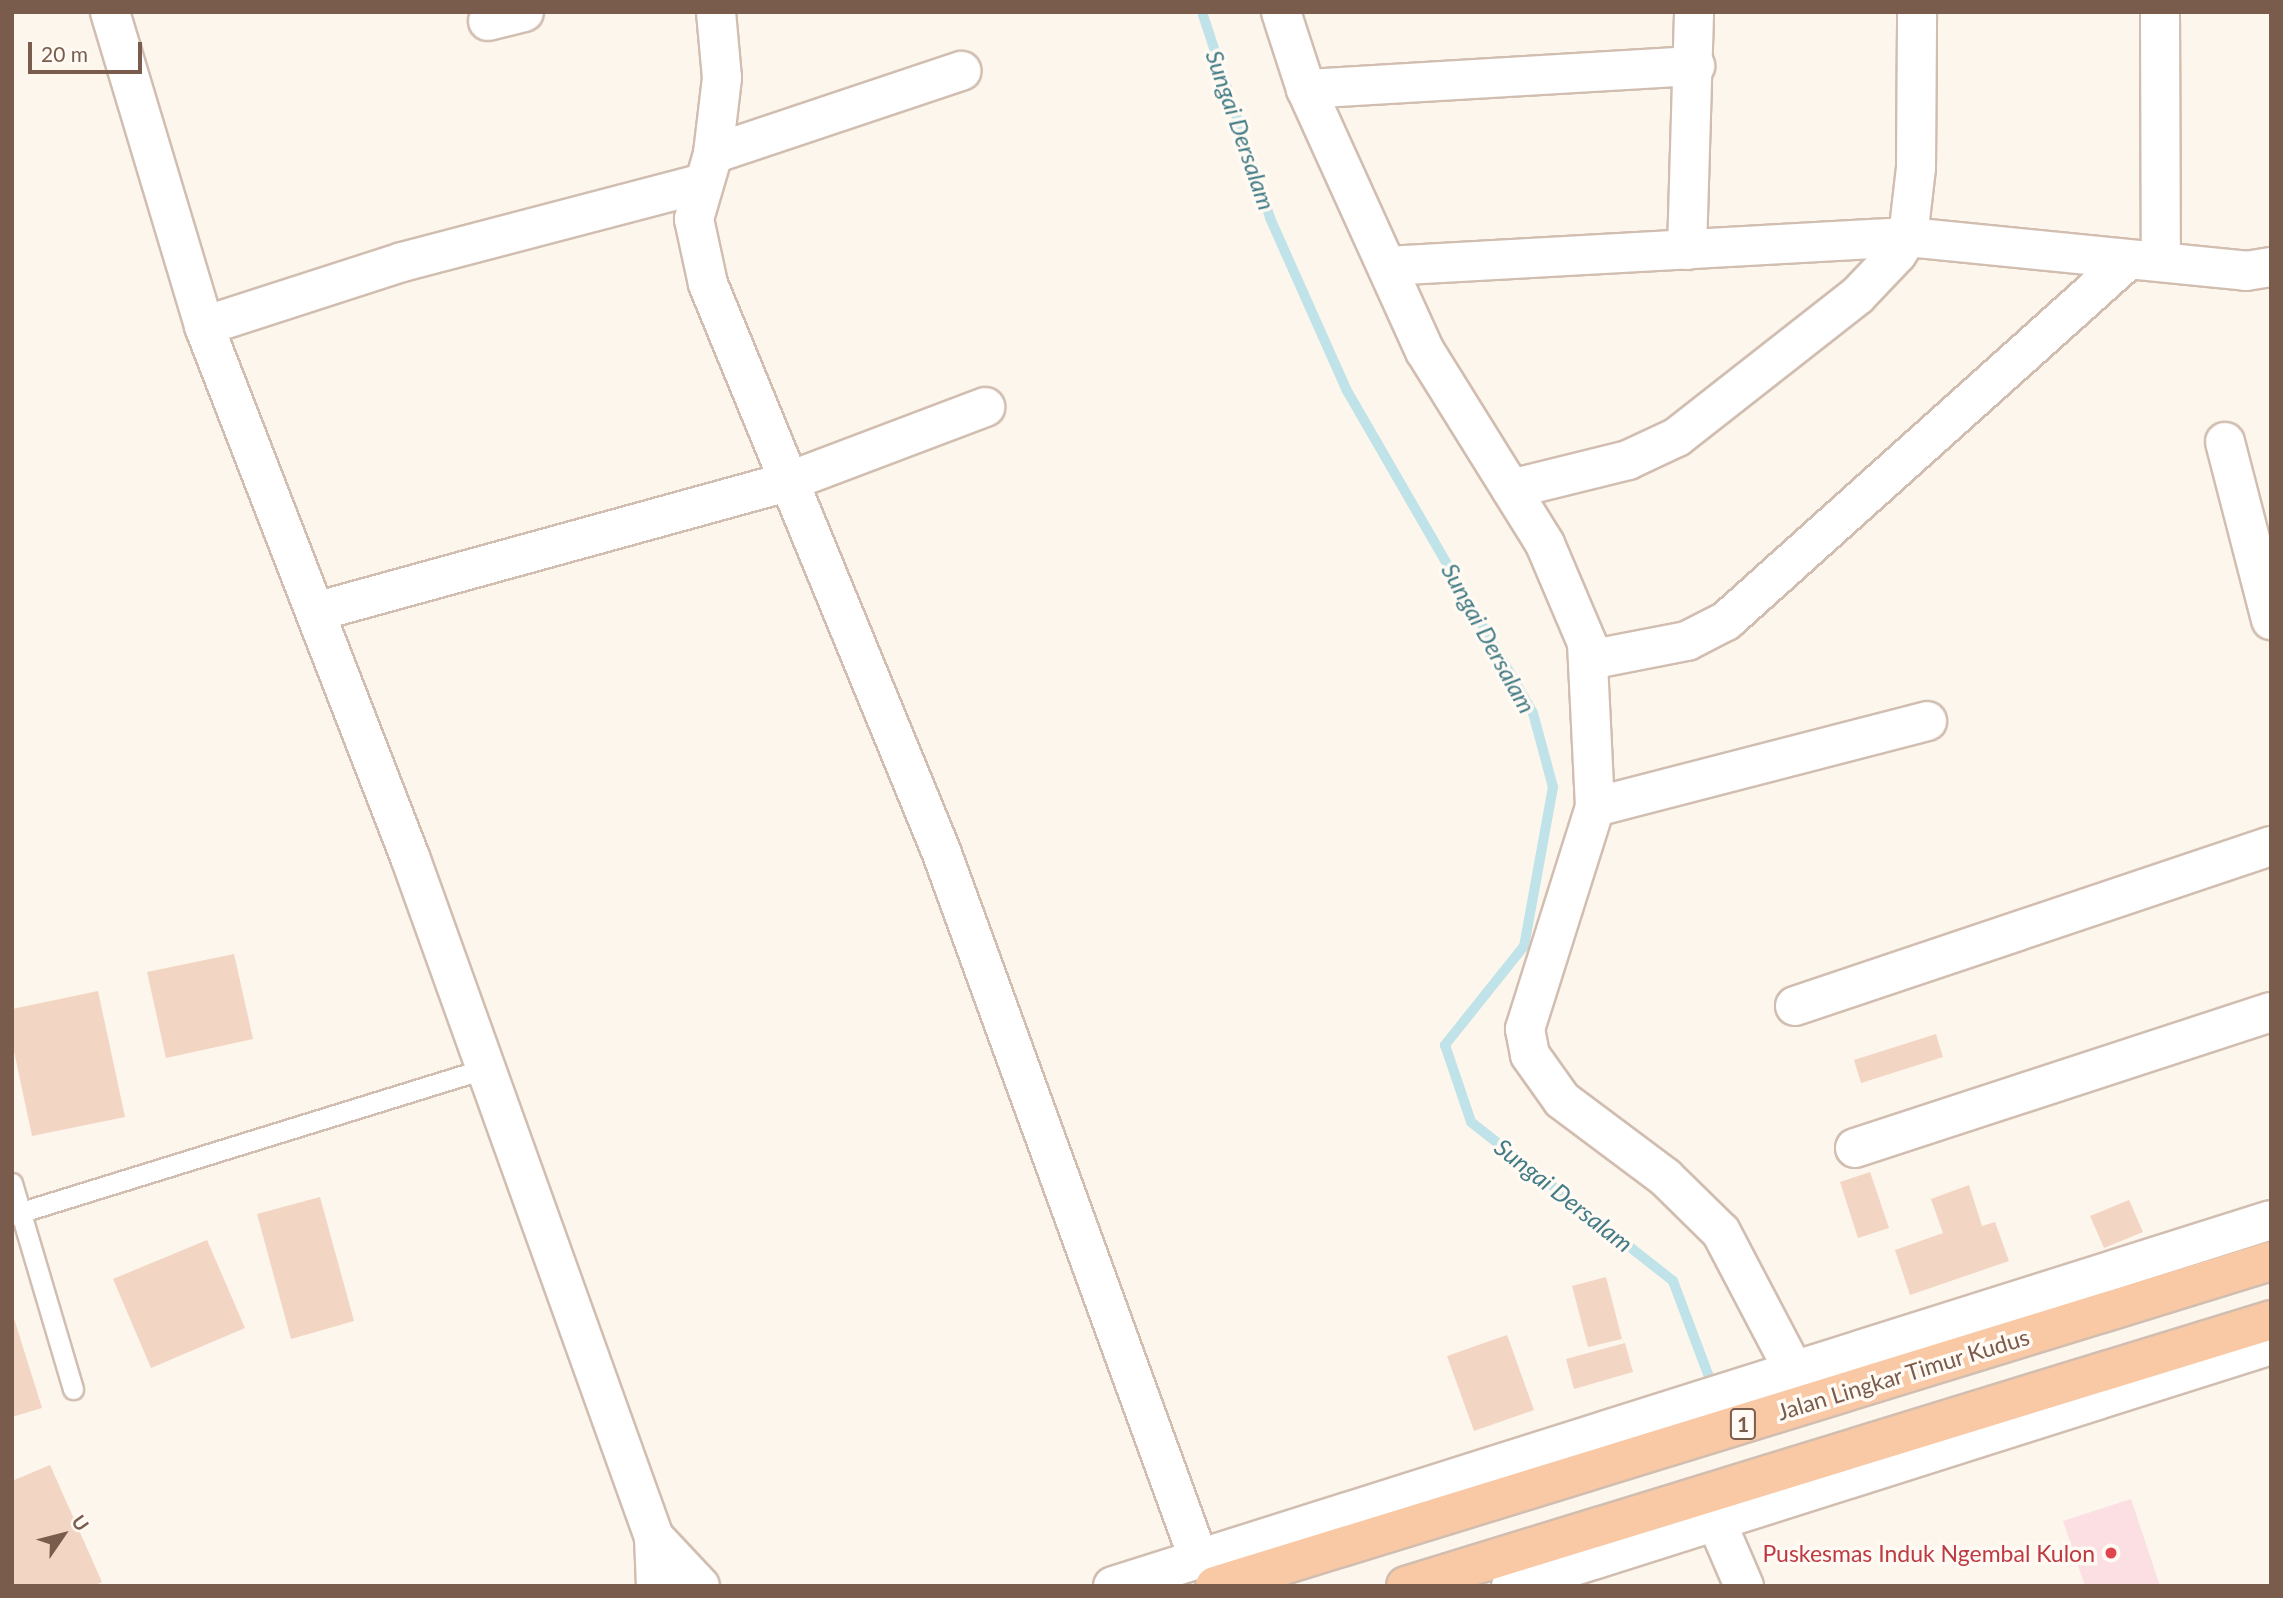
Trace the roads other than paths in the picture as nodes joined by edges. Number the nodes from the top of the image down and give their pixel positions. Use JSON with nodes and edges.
{"nodes":[{"id":1,"x":110,"y":12,"type":"edge"},
{"id":2,"x":524,"y":12,"type":"edge"},
{"id":3,"x":716,"y":12,"type":"edge"},
{"id":4,"x":1281,"y":12,"type":"edge"},
{"id":5,"x":1694,"y":12,"type":"edge"},
{"id":6,"x":1917,"y":12,"type":"edge"},
{"id":7,"x":2160,"y":12,"type":"edge"},
{"id":8,"x":488,"y":21,"type":"dead end"},
{"id":9,"x":1695,"y":66,"type":"junction"},
{"id":10,"x":961,"y":71,"type":"dead end"},
{"id":11,"x":1306,"y":89,"type":"junction"},
{"id":12,"x":707,"y":169,"type":"junction"},
{"id":13,"x":1908,"y":237,"type":"junction"},
{"id":14,"x":1687,"y":250,"type":"junction"},
{"id":15,"x":2144,"y":259,"type":"junction"},
{"id":16,"x":1387,"y":266,"type":"junction"},
{"id":17,"x":2271,"y":267,"type":"edge"},
{"id":18,"x":204,"y":326,"type":"junction"},
{"id":19,"x":985,"y":407,"type":"dead end"},
{"id":20,"x":2225,"y":442,"type":"dead end"},
{"id":21,"x":787,"y":482,"type":"junction"},
{"id":22,"x":1511,"y":489,"type":"junction"},
{"id":23,"x":315,"y":612,"type":"junction"},
{"id":24,"x":2271,"y":620,"type":"edge"},
{"id":25,"x":1589,"y":660,"type":"junction"},
{"id":26,"x":1927,"y":721,"type":"dead end"},
{"id":27,"x":1595,"y":807,"type":"junction"},
{"id":28,"x":2271,"y":846,"type":"edge"},
{"id":29,"x":1795,"y":1006,"type":"dead end"},
{"id":30,"x":2271,"y":1012,"type":"edge"},
{"id":31,"x":485,"y":1068,"type":"junction"},
{"id":32,"x":1855,"y":1148,"type":"dead end"},
{"id":33,"x":12,"y":1183,"type":"edge"},
{"id":34,"x":16,"y":1213,"type":"edge"},
{"id":35,"x":2271,"y":1220,"type":"edge"},
{"id":36,"x":2271,"y":1261,"type":"edge"},
{"id":37,"x":2271,"y":1320,"type":"edge"},
{"id":38,"x":2271,"y":1345,"type":"edge"},
{"id":39,"x":1794,"y":1371,"type":"junction"},
{"id":40,"x":73,"y":1389,"type":"dead end"},
{"id":41,"x":1716,"y":1521,"type":"junction"},
{"id":42,"x":654,"y":1537,"type":"junction"},
{"id":43,"x":1207,"y":1573,"type":"edge"},
{"id":44,"x":656,"y":1586,"type":"edge"},
{"id":45,"x":700,"y":1586,"type":"edge"},
{"id":46,"x":1113,"y":1586,"type":"edge"},
{"id":47,"x":1406,"y":1586,"type":"edge"},
{"id":48,"x":1511,"y":1586,"type":"edge"},
{"id":49,"x":1744,"y":1586,"type":"edge"}],
"edges":[{"from":1,"to":18,"type":"street"},
{"from":2,"to":8,"type":"street"},
{"from":3,"to":12,"type":"street"},
{"from":4,"to":11,"type":"street"},
{"from":5,"to":9,"type":"street"},
{"from":6,"to":13,"type":"street"},
{"from":7,"to":15,"type":"street"},
{"from":9,"to":11,"type":"street"},
{"from":9,"to":14,"type":"street"},
{"from":10,"to":12,"type":"street"},
{"from":11,"to":16,"type":"street"},
{"from":12,"to":18,"type":"street"},
{"from":12,"to":21,"type":"street"},
{"from":13,"to":14,"type":"street"},
{"from":13,"to":15,"type":"street"},
{"from":13,"to":22,"type":"street"},
{"from":14,"to":16,"type":"street"},
{"from":15,"to":17,"type":"street"},
{"from":15,"to":25,"type":"street"},
{"from":16,"to":22,"type":"street"},
{"from":18,"to":23,"type":"street"},
{"from":19,"to":21,"type":"street"},
{"from":20,"to":24,"type":"street"},
{"from":21,"to":23,"type":"street"},
{"from":21,"to":43,"type":"street"},
{"from":22,"to":25,"type":"street"},
{"from":23,"to":31,"type":"street"},
{"from":25,"to":27,"type":"street"},
{"from":26,"to":27,"type":"street"},
{"from":27,"to":39,"type":"street"},
{"from":28,"to":29,"type":"street"},
{"from":30,"to":32,"type":"street"},
{"from":31,"to":34,"type":"lane"},
{"from":31,"to":42,"type":"street"},
{"from":33,"to":34,"type":"lane"},
{"from":34,"to":40,"type":"lane"},
{"from":35,"to":39,"type":"street"},
{"from":36,"to":43,"type":"highway","name":"Jalan Lingkar Timur Kudus","number":"1"},
{"from":37,"to":47,"type":"highway"},
{"from":38,"to":41,"type":"street"},
{"from":39,"to":43,"type":"street"},
{"from":41,"to":48,"type":"street"},
{"from":41,"to":49,"type":"street"},
{"from":42,"to":44,"type":"street"},
{"from":42,"to":45,"type":"street"},
{"from":43,"to":46,"type":"street"}]}
